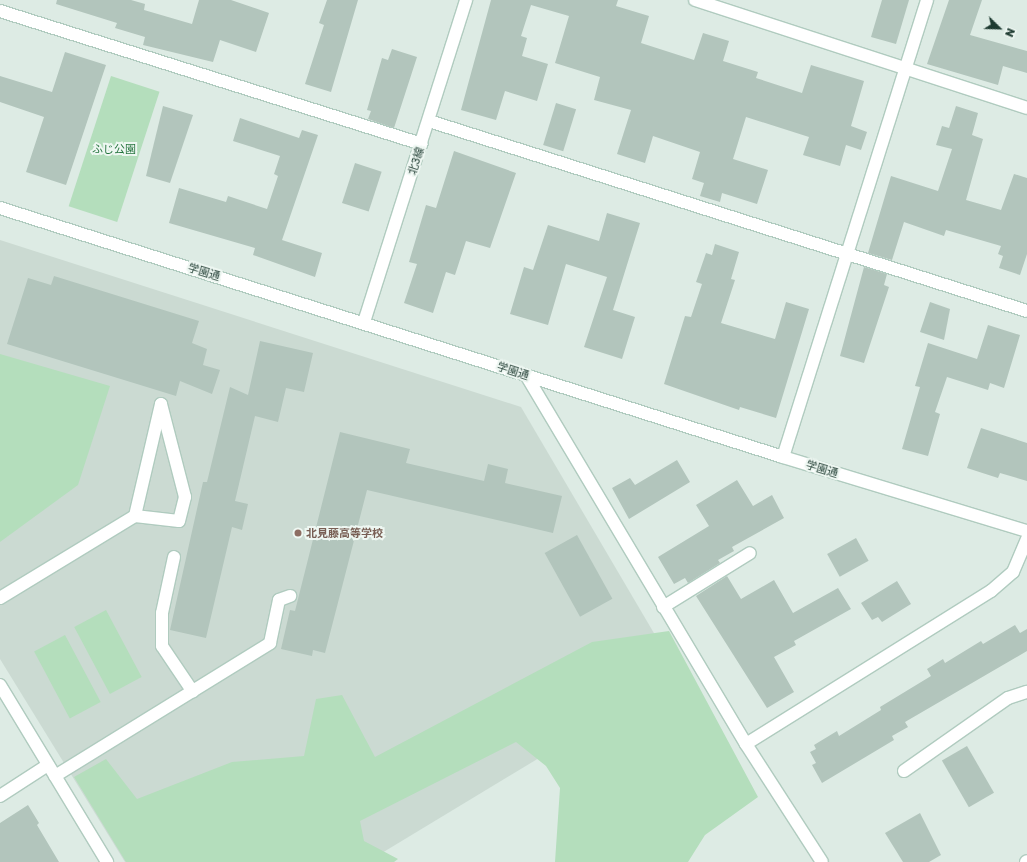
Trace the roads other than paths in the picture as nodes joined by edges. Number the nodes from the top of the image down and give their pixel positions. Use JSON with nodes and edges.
{"nodes":[{"id":1,"x":466,"y":0,"type":"edge"},
{"id":2,"x":695,"y":0,"type":"edge"},
{"id":3,"x":927,"y":0,"type":"edge"},
{"id":4,"x":0,"y":11,"type":"edge"},
{"id":5,"x":906,"y":69,"type":"junction"},
{"id":6,"x":1027,"y":108,"type":"edge"},
{"id":7,"x":428,"y":121,"type":"junction"},
{"id":8,"x":421,"y":144,"type":"junction"},
{"id":9,"x":0,"y":208,"type":"edge"},
{"id":10,"x":848,"y":254,"type":"junction"},
{"id":11,"x":1027,"y":311,"type":"edge"},
{"id":12,"x":364,"y":322,"type":"junction"},
{"id":13,"x":526,"y":375,"type":"junction"},
{"id":14,"x":783,"y":457,"type":"junction"},
{"id":15,"x":135,"y":516,"type":"junction"},
{"id":16,"x":1027,"y":531,"type":"edge"},
{"id":17,"x":1027,"y":539,"type":"edge"},
{"id":18,"x":750,"y":553,"type":"dead end"},
{"id":19,"x":174,"y":557,"type":"dead end"},
{"id":20,"x":290,"y":596,"type":"dead end"},
{"id":21,"x":0,"y":598,"type":"edge"},
{"id":22,"x":663,"y":607,"type":"junction"},
{"id":23,"x":0,"y":685,"type":"edge"},
{"id":24,"x":193,"y":692,"type":"junction"},
{"id":25,"x":1027,"y":692,"type":"edge"},
{"id":26,"x":746,"y":744,"type":"junction"},
{"id":27,"x":48,"y":765,"type":"junction"},
{"id":28,"x":904,"y":771,"type":"dead end"},
{"id":29,"x":55,"y":776,"type":"junction"},
{"id":30,"x":0,"y":796,"type":"edge"},
{"id":31,"x":107,"y":862,"type":"edge"},
{"id":32,"x":822,"y":862,"type":"edge"}],
"edges":[{"from":1,"to":7,"type":"street","name":"北3線"},
{"from":2,"to":5,"type":"street"},
{"from":3,"to":5,"type":"street"},
{"from":4,"to":8,"type":"street"},
{"from":5,"to":6,"type":"street"},
{"from":5,"to":10,"type":"street"},
{"from":7,"to":8,"type":"street","name":"北3線"},
{"from":7,"to":10,"type":"street"},
{"from":8,"to":12,"type":"street","name":"北3線"},
{"from":9,"to":12,"type":"street","name":"学園通"},
{"from":10,"to":11,"type":"street"},
{"from":10,"to":14,"type":"street"},
{"from":12,"to":13,"type":"street","name":"学園通"},
{"from":13,"to":14,"type":"street","name":"学園通"},
{"from":13,"to":22,"type":"street"},
{"from":14,"to":16,"type":"street","name":"学園通"},
{"from":15,"to":15,"type":"street"},
{"from":15,"to":21,"type":"street"},
{"from":17,"to":26,"type":"street"},
{"from":18,"to":22,"type":"street"},
{"from":19,"to":24,"type":"street"},
{"from":20,"to":24,"type":"street"},
{"from":22,"to":26,"type":"street"},
{"from":23,"to":27,"type":"street"},
{"from":24,"to":29,"type":"street"},
{"from":25,"to":28,"type":"street"},
{"from":26,"to":32,"type":"street"},
{"from":27,"to":29,"type":"street"},
{"from":27,"to":30,"type":"street"},
{"from":29,"to":31,"type":"street"}]}
